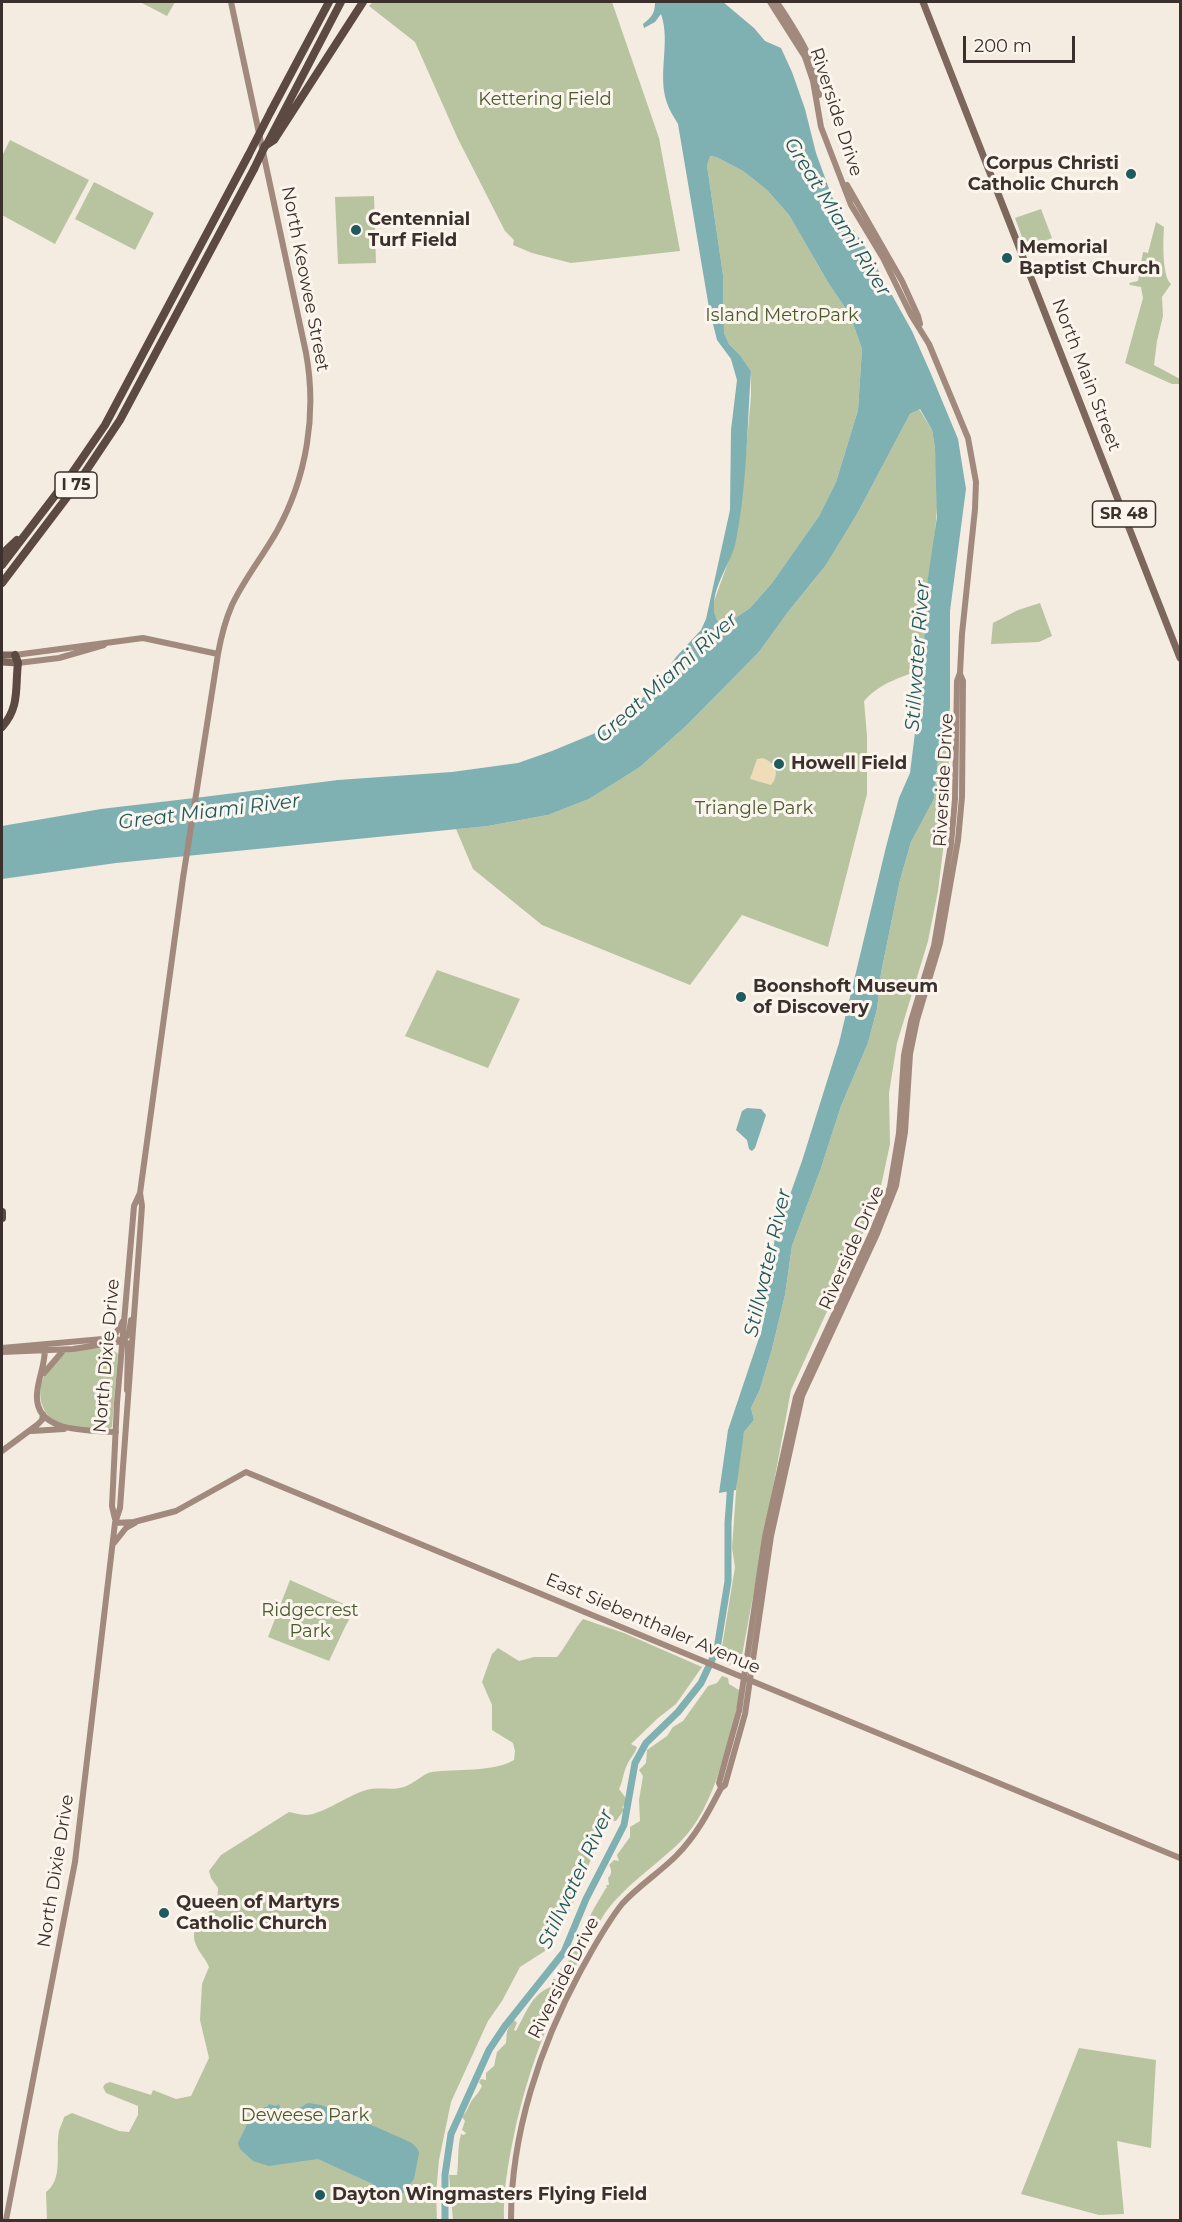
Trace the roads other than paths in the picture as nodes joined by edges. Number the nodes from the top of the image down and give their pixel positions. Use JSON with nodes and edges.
{"nodes":[{"id":1,"x":231,"y":2,"type":"edge"},
{"id":2,"x":329,"y":2,"type":"edge"},
{"id":3,"x":342,"y":2,"type":"edge"},
{"id":4,"x":363,"y":2,"type":"edge"},
{"id":5,"x":770,"y":2,"type":"edge"},
{"id":6,"x":777,"y":2,"type":"edge"},
{"id":7,"x":923,"y":2,"type":"edge"},
{"id":8,"x":273,"y":136,"type":"junction"},
{"id":9,"x":921,"y":328,"type":"junction"},
{"id":10,"x":30,"y":529,"type":"junction"},
{"id":11,"x":2,"y":554,"type":"edge"},
{"id":12,"x":2,"y":565,"type":"edge"},
{"id":13,"x":2,"y":583,"type":"edge"},
{"id":14,"x":218,"y":654,"type":"junction"},
{"id":15,"x":2,"y":655,"type":"edge"},
{"id":16,"x":1180,"y":658,"type":"edge"},
{"id":17,"x":15,"y":660,"type":"junction"},
{"id":18,"x":2,"y":662,"type":"edge"},
{"id":19,"x":2,"y":720,"type":"edge"},
{"id":20,"x":2,"y":727,"type":"edge"},
{"id":21,"x":183,"y":878,"type":"joint"},
{"id":22,"x":140,"y":1192,"type":"junction"},
{"id":23,"x":2,"y":1212,"type":"edge"},
{"id":24,"x":2,"y":1218,"type":"edge"},
{"id":25,"x":137,"y":1292,"type":"junction"},
{"id":26,"x":126,"y":1312,"type":"junction"},
{"id":27,"x":109,"y":1339,"type":"junction"},
{"id":28,"x":82,"y":1341,"type":"junction"},
{"id":29,"x":123,"y":1341,"type":"junction"},
{"id":30,"x":101,"y":1346,"type":"junction"},
{"id":31,"x":2,"y":1347,"type":"edge"},
{"id":32,"x":10,"y":1347,"type":"junction"},
{"id":33,"x":42,"y":1350,"type":"junction"},
{"id":34,"x":66,"y":1350,"type":"junction"},
{"id":35,"x":2,"y":1352,"type":"edge"},
{"id":36,"x":121,"y":1359,"type":"junction"},
{"id":37,"x":41,"y":1376,"type":"junction"},
{"id":38,"x":118,"y":1390,"type":"junction"},
{"id":39,"x":129,"y":1399,"type":"junction"},
{"id":40,"x":43,"y":1414,"type":"junction"},
{"id":41,"x":128,"y":1420,"type":"junction"},
{"id":42,"x":69,"y":1429,"type":"junction"},
{"id":43,"x":29,"y":1432,"type":"junction"},
{"id":44,"x":116,"y":1432,"type":"junction"},
{"id":45,"x":2,"y":1451,"type":"edge"},
{"id":46,"x":114,"y":1486,"type":"junction"},
{"id":47,"x":121,"y":1498,"type":"junction"},
{"id":48,"x":139,"y":1521,"type":"junction"},
{"id":49,"x":115,"y":1522,"type":"junction"},
{"id":50,"x":114,"y":1543,"type":"junction"},
{"id":51,"x":748,"y":1680,"type":"junction"},
{"id":52,"x":1180,"y":1858,"type":"edge"},
{"id":53,"x":6,"y":2220,"type":"edge"},
{"id":54,"x":511,"y":2220,"type":"edge"}],
"edges":[{"from":1,"to":14,"type":"main road","name":"North Keowee Street"},
{"from":2,"to":10,"type":"highway","number":"I 75","bridge":true},
{"from":3,"to":8,"type":"highway"},
{"from":4,"to":8,"type":"highway"},
{"from":5,"to":9,"type":"main road","name":"Riverside Drive"},
{"from":6,"to":9,"type":"main road","name":"Riverside Drive"},
{"from":7,"to":16,"type":"main road","name":"North Main Street","number":"SR 48"},
{"from":8,"to":13,"type":"highway","number":"I 75","bridge":true},
{"from":9,"to":51,"type":"main road","name":"Riverside Drive"},
{"from":10,"to":11,"type":"highway"},
{"from":10,"to":12,"type":"highway","number":"I 75"},
{"from":14,"to":17,"type":"main road"},
{"from":14,"to":21,"type":"main road","name":"North Keowee Street"},
{"from":15,"to":17,"type":"main road"},
{"from":17,"to":18,"type":"main road"},
{"from":17,"to":19,"type":"highway"},
{"from":17,"to":20,"type":"highway"},
{"from":21,"to":22,"type":"main road","name":"North Dixie Drive"},
{"from":22,"to":25,"type":"main road","name":"North Dixie Drive"},
{"from":22,"to":26,"type":"main road","name":"North Dixie Drive"},
{"from":23,"to":24,"type":"highway"},
{"from":25,"to":29,"type":"main road"},
{"from":25,"to":39,"type":"main road","name":"North Dixie Drive"},
{"from":26,"to":27,"type":"main road"},
{"from":26,"to":29,"type":"main road","name":"North Dixie Drive"},
{"from":27,"to":28,"type":"main road"},
{"from":27,"to":29,"type":"main road"},
{"from":28,"to":32,"type":"main road"},
{"from":28,"to":33,"type":"main road"},
{"from":29,"to":30,"type":"main road"},
{"from":29,"to":36,"type":"main road","name":"North Dixie Drive"},
{"from":29,"to":39,"type":"main road"},
{"from":30,"to":34,"type":"main road"},
{"from":30,"to":36,"type":"main road"},
{"from":31,"to":32,"type":"main road"},
{"from":32,"to":33,"type":"main road"},
{"from":33,"to":34,"type":"main road"},
{"from":33,"to":35,"type":"main road"},
{"from":33,"to":37,"type":"main road"},
{"from":34,"to":37,"type":"main road"},
{"from":36,"to":38,"type":"main road","name":"North Dixie Drive"},
{"from":37,"to":40,"type":"main road"},
{"from":38,"to":41,"type":"main road"},
{"from":38,"to":44,"type":"main road","name":"North Dixie Drive"},
{"from":39,"to":41,"type":"main road","name":"North Dixie Drive"},
{"from":40,"to":42,"type":"main road"},
{"from":40,"to":43,"type":"main road"},
{"from":41,"to":47,"type":"main road","name":"North Dixie Drive"},
{"from":42,"to":43,"type":"main road"},
{"from":42,"to":44,"type":"main road"},
{"from":43,"to":45,"type":"main road"},
{"from":44,"to":46,"type":"main road","name":"North Dixie Drive"},
{"from":46,"to":47,"type":"main road"},
{"from":46,"to":49,"type":"main road","name":"North Dixie Drive"},
{"from":47,"to":49,"type":"main road","name":"North Dixie Drive"},
{"from":48,"to":49,"type":"main road","name":"East Siebenthaler Avenue"},
{"from":48,"to":50,"type":"main road"},
{"from":48,"to":51,"type":"main road","name":"East Siebenthaler Avenue"},
{"from":49,"to":50,"type":"main road","name":"North Dixie Drive"},
{"from":50,"to":53,"type":"main road","name":"North Dixie Drive"},
{"from":51,"to":52,"type":"main road","name":"East Siebenthaler Avenue"},
{"from":51,"to":54,"type":"main road","name":"Riverside Drive"}]}
